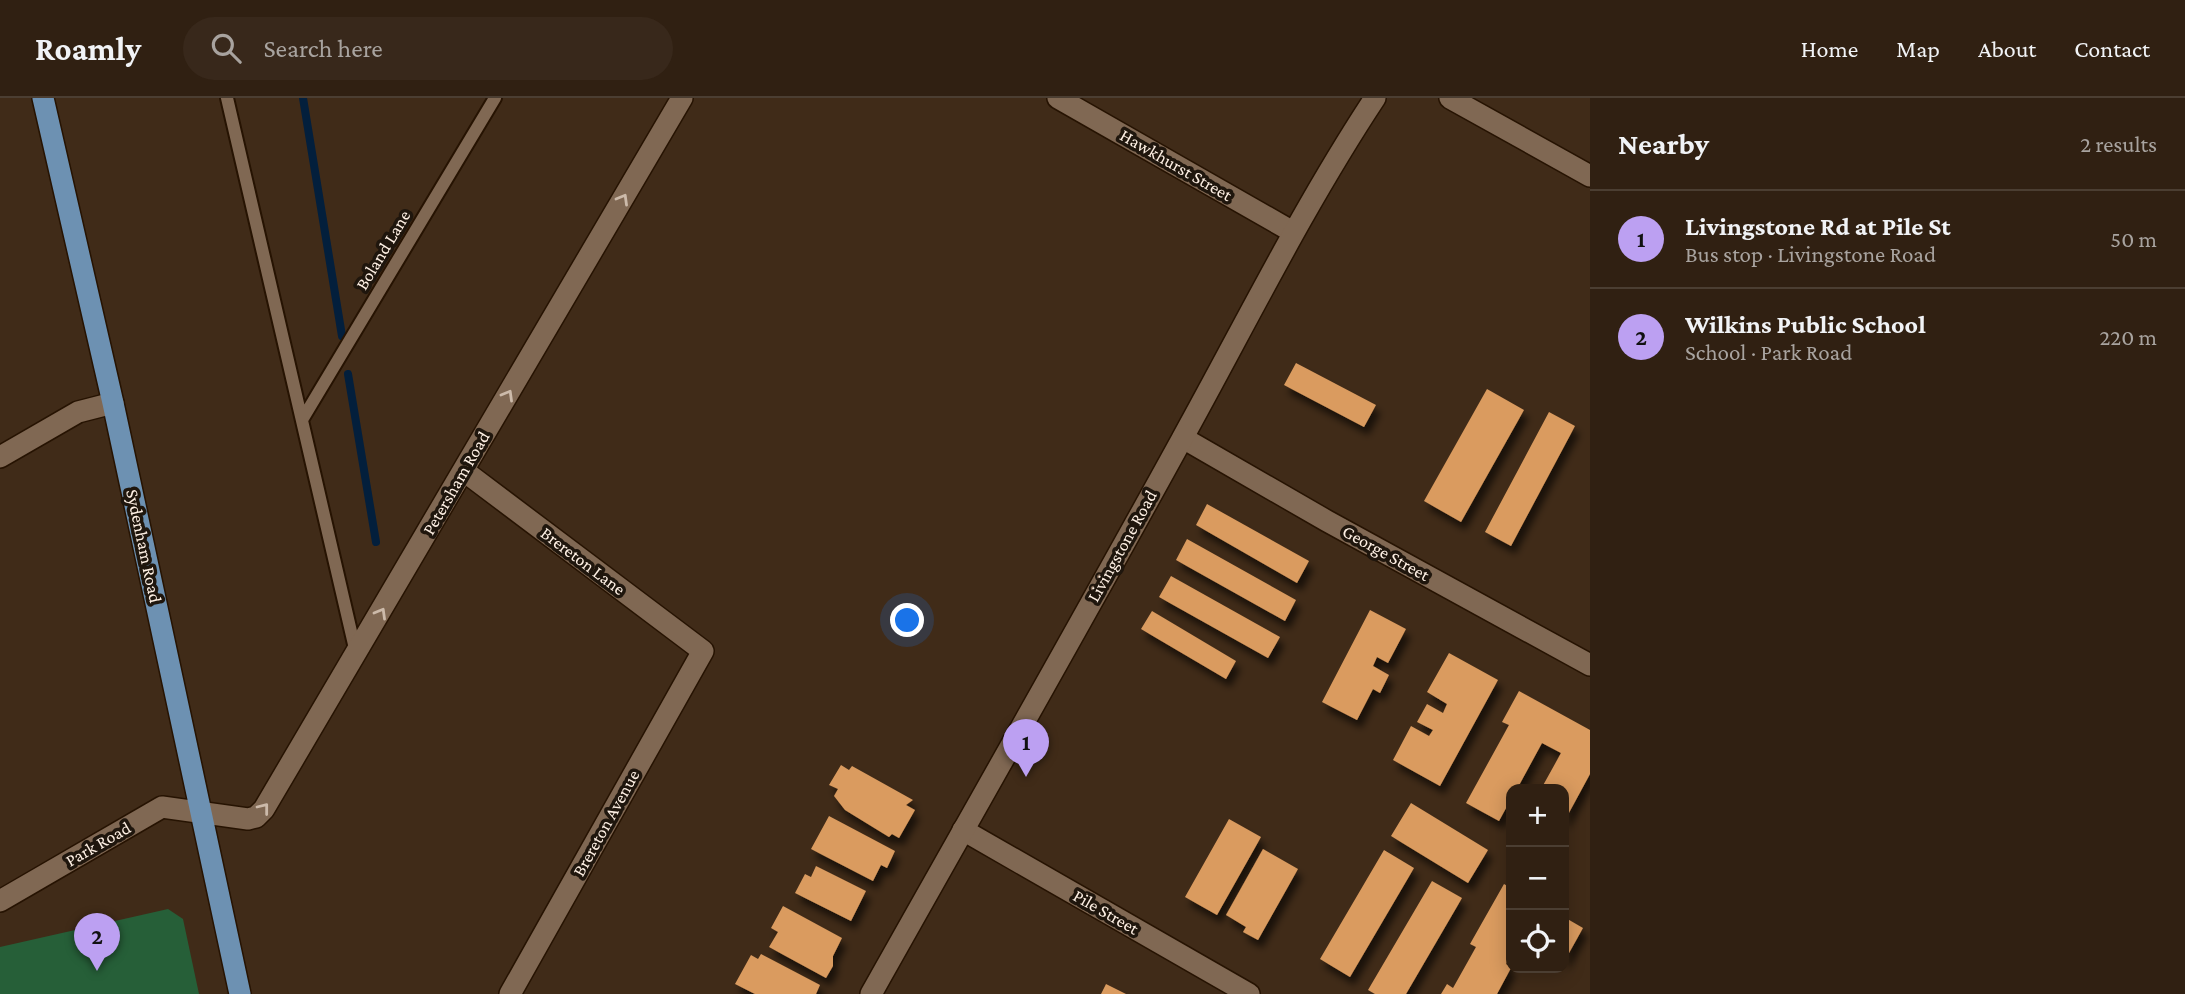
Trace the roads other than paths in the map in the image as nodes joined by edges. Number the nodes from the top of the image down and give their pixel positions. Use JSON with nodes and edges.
{"nodes":[{"id":1,"x":43,"y":98,"type":"edge"},
{"id":2,"x":227,"y":98,"type":"edge"},
{"id":3,"x":495,"y":98,"type":"edge"},
{"id":4,"x":682,"y":98,"type":"edge"},
{"id":5,"x":1058,"y":98,"type":"edge"},
{"id":6,"x":1375,"y":98,"type":"edge"},
{"id":7,"x":1450,"y":98,"type":"edge"},
{"id":8,"x":1590,"y":176,"type":"edge"},
{"id":9,"x":1293,"y":232,"type":"junction"},
{"id":10,"x":113,"y":403,"type":"junction"},
{"id":11,"x":302,"y":420,"type":"junction"},
{"id":12,"x":1183,"y":438,"type":"junction"},
{"id":13,"x":0,"y":457,"type":"edge"},
{"id":14,"x":464,"y":471,"type":"junction"},
{"id":15,"x":703,"y":651,"type":"joint"},
{"id":16,"x":357,"y":654,"type":"junction"},
{"id":17,"x":1590,"y":665,"type":"edge"},
{"id":18,"x":201,"y":811,"type":"junction"},
{"id":19,"x":963,"y":830,"type":"junction"},
{"id":20,"x":0,"y":901,"type":"edge"},
{"id":21,"x":240,"y":994,"type":"edge"},
{"id":22,"x":510,"y":994,"type":"edge"},
{"id":23,"x":871,"y":994,"type":"edge"},
{"id":24,"x":1249,"y":994,"type":"edge"}],
"edges":[{"from":1,"to":10,"type":"main road","name":"Sydenham Road"},
{"from":2,"to":11,"type":"lane"},
{"from":3,"to":11,"type":"lane","name":"Boland Lane"},
{"from":14,"to":4,"type":"street","name":"Petersham Road","one_way":true},
{"from":5,"to":9,"type":"street","name":"Hawkhurst Street"},
{"from":6,"to":9,"type":"street","name":"Livingstone Road"},
{"from":7,"to":8,"type":"street"},
{"from":9,"to":12,"type":"street","name":"Livingstone Road"},
{"from":10,"to":13,"type":"street"},
{"from":10,"to":18,"type":"main road","name":"Sydenham Road"},
{"from":11,"to":16,"type":"lane"},
{"from":12,"to":17,"type":"street","name":"George Street"},
{"from":12,"to":19,"type":"street","name":"Livingstone Road"},
{"from":14,"to":15,"type":"street","name":"Brereton Lane"},
{"from":16,"to":14,"type":"street","name":"Petersham Road","one_way":true},
{"from":15,"to":22,"type":"street","name":"Brereton Avenue"},
{"from":18,"to":16,"type":"street","name":"Petersham Road","one_way":true},
{"from":18,"to":20,"type":"street","name":"Park Road"},
{"from":18,"to":21,"type":"main road","name":"Sydenham Road"},
{"from":19,"to":23,"type":"street","name":"Livingstone Road"},
{"from":19,"to":24,"type":"street","name":"Pile Street"}]}
